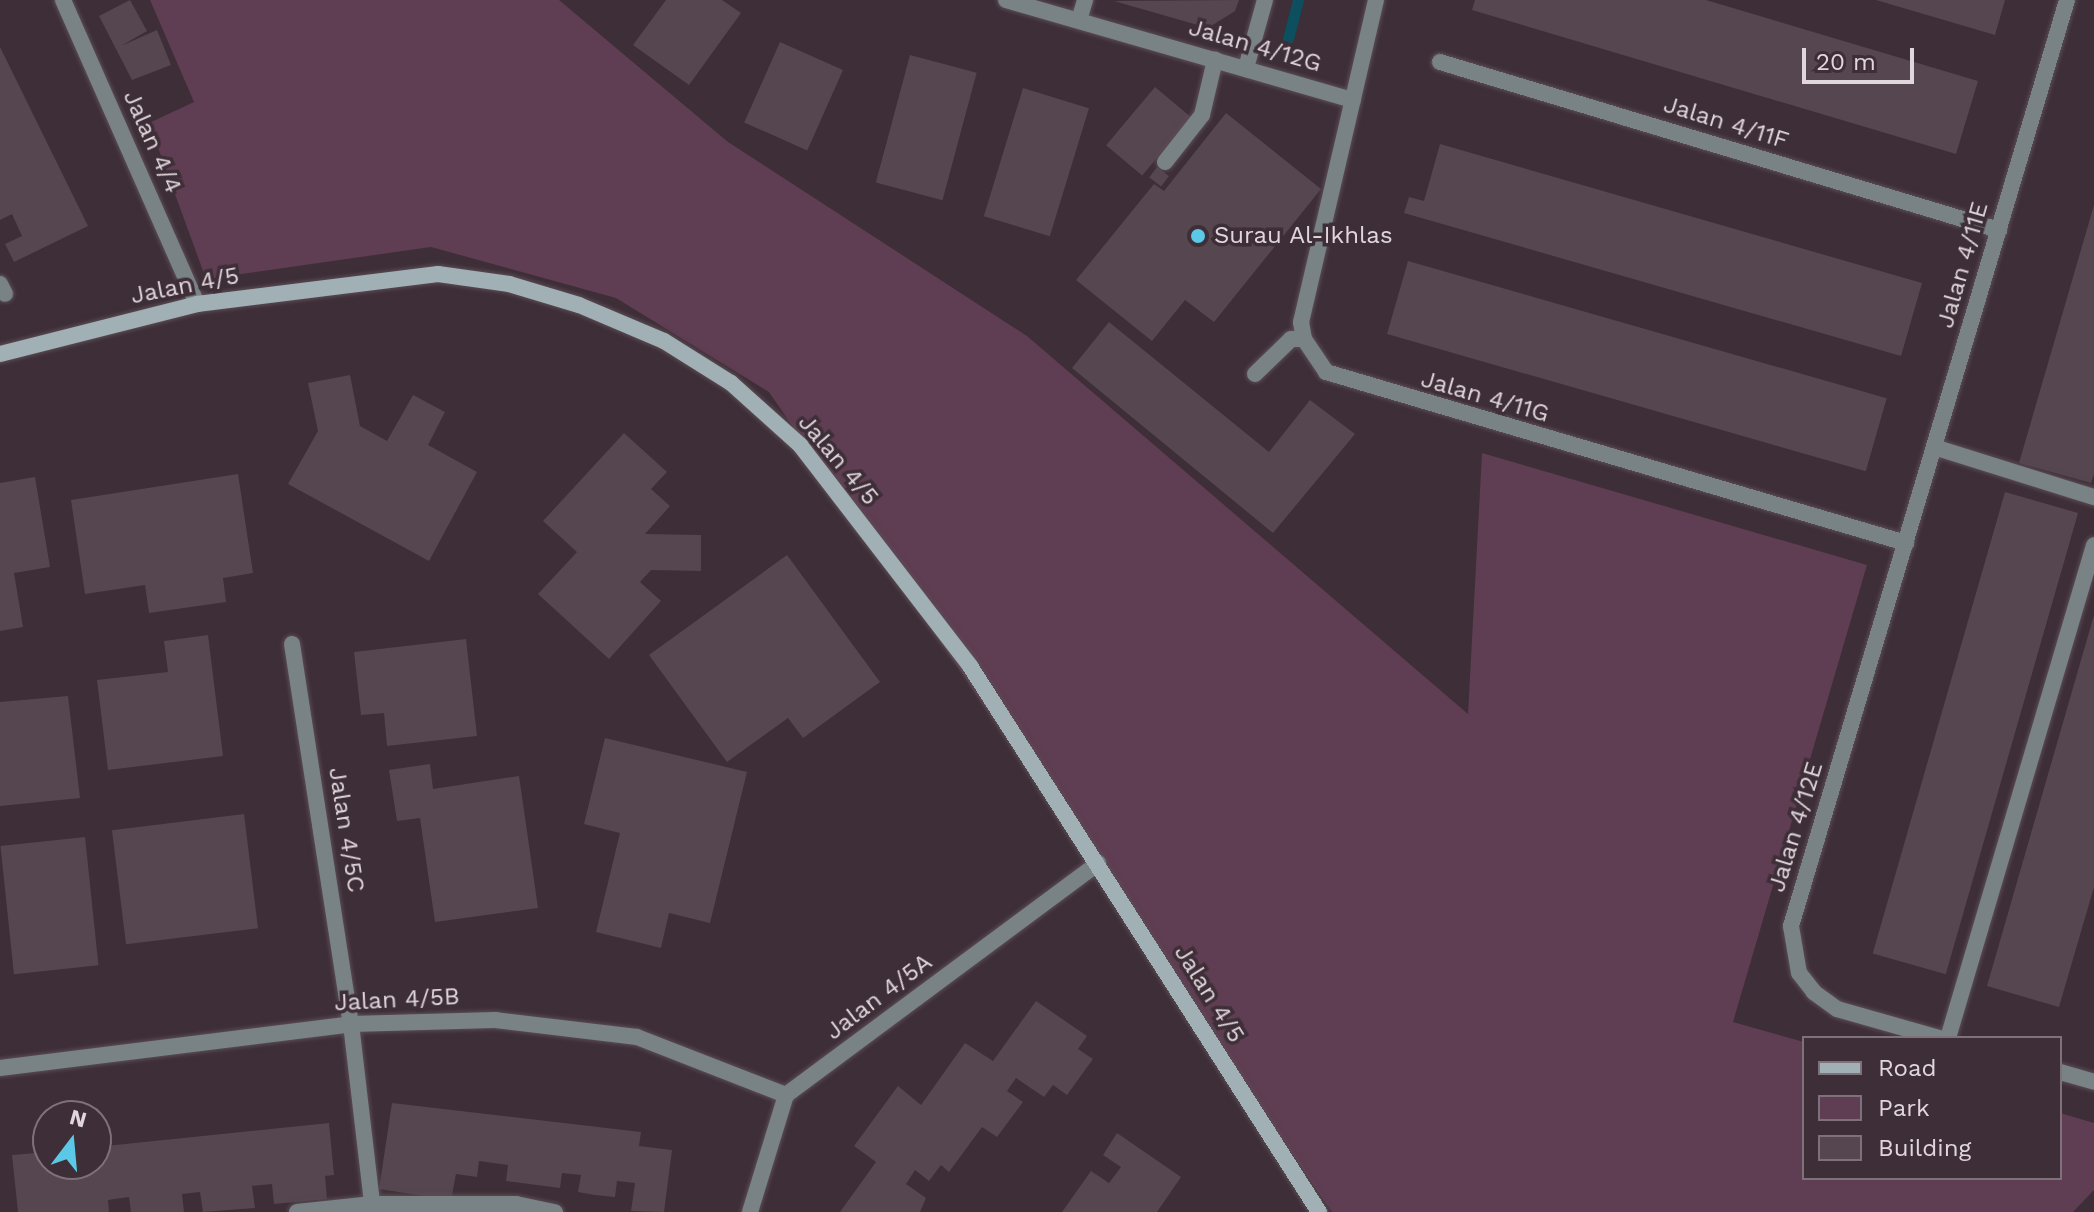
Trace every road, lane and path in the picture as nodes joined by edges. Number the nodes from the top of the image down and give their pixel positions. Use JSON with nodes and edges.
{"nodes":[{"id":1,"x":63,"y":0,"type":"edge"},
{"id":2,"x":1006,"y":0,"type":"edge"},
{"id":3,"x":1085,"y":0,"type":"edge"},
{"id":4,"x":1265,"y":0,"type":"edge"},
{"id":5,"x":1376,"y":0,"type":"edge"},
{"id":6,"x":2067,"y":0,"type":"edge"},
{"id":7,"x":1079,"y":20,"type":"junction"},
{"id":8,"x":1215,"y":60,"type":"junction"},
{"id":9,"x":1440,"y":62,"type":"dead end"},
{"id":10,"x":1246,"y":68,"type":"junction"},
{"id":11,"x":1353,"y":100,"type":"junction"},
{"id":12,"x":1165,"y":162,"type":"dead end"},
{"id":13,"x":1999,"y":230,"type":"junction"},
{"id":14,"x":197,"y":304,"type":"junction"},
{"id":15,"x":1304,"y":339,"type":"junction"},
{"id":16,"x":0,"y":354,"type":"edge"},
{"id":17,"x":1255,"y":374,"type":"dead end"},
{"id":18,"x":1934,"y":447,"type":"junction"},
{"id":19,"x":2094,"y":497,"type":"edge"},
{"id":20,"x":1906,"y":543,"type":"junction"},
{"id":21,"x":2094,"y":545,"type":"edge"},
{"id":22,"x":292,"y":644,"type":"dead end"},
{"id":23,"x":1098,"y":863,"type":"junction"},
{"id":24,"x":351,"y":1024,"type":"junction"},
{"id":25,"x":1932,"y":1036,"type":"edge"},
{"id":26,"x":1949,"y":1036,"type":"edge"},
{"id":27,"x":0,"y":1068,"type":"edge"},
{"id":28,"x":2062,"y":1073,"type":"edge"},
{"id":29,"x":2094,"y":1081,"type":"edge"},
{"id":30,"x":786,"y":1095,"type":"junction"},
{"id":31,"x":373,"y":1208,"type":"edge"},
{"id":32,"x":297,"y":1212,"type":"edge"},
{"id":33,"x":555,"y":1212,"type":"edge"},
{"id":34,"x":750,"y":1212,"type":"edge"},
{"id":35,"x":1319,"y":1212,"type":"edge"}],
"edges":[{"from":1,"to":14,"type":"street","name":"Jalan 4/4"},
{"from":2,"to":7,"type":"street","name":"Jalan 4/12G"},
{"from":3,"to":7,"type":"street"},
{"from":4,"to":10,"type":"street"},
{"from":5,"to":11,"type":"street"},
{"from":6,"to":13,"type":"street","name":"Jalan 4/11E"},
{"from":7,"to":8,"type":"street","name":"Jalan 4/12G"},
{"from":8,"to":10,"type":"street","name":"Jalan 4/12G"},
{"from":8,"to":12,"type":"street"},
{"from":9,"to":13,"type":"street","name":"Jalan 4/11F"},
{"from":10,"to":11,"type":"street","name":"Jalan 4/12G"},
{"from":11,"to":15,"type":"street"},
{"from":13,"to":18,"type":"street","name":"Jalan 4/11E"},
{"from":14,"to":16,"type":"street","name":"Jalan 4/5"},
{"from":14,"to":23,"type":"street","name":"Jalan 4/5"},
{"from":15,"to":17,"type":"street"},
{"from":15,"to":20,"type":"street","name":"Jalan 4/11G"},
{"from":18,"to":19,"type":"street"},
{"from":18,"to":20,"type":"street","name":"Jalan 4/11E"},
{"from":20,"to":25,"type":"street","name":"Jalan 4/12E"},
{"from":21,"to":26,"type":"street"},
{"from":22,"to":24,"type":"street","name":"Jalan 4/5C"},
{"from":23,"to":30,"type":"street","name":"Jalan 4/5A"},
{"from":23,"to":35,"type":"street","name":"Jalan 4/5"},
{"from":24,"to":27,"type":"street","name":"Jalan 4/5B"},
{"from":24,"to":30,"type":"street","name":"Jalan 4/5B"},
{"from":24,"to":31,"type":"street","name":"Jalan 4/5C"},
{"from":28,"to":29,"type":"street"},
{"from":30,"to":34,"type":"street"},
{"from":31,"to":32,"type":"street"},
{"from":31,"to":33,"type":"street"}]}
